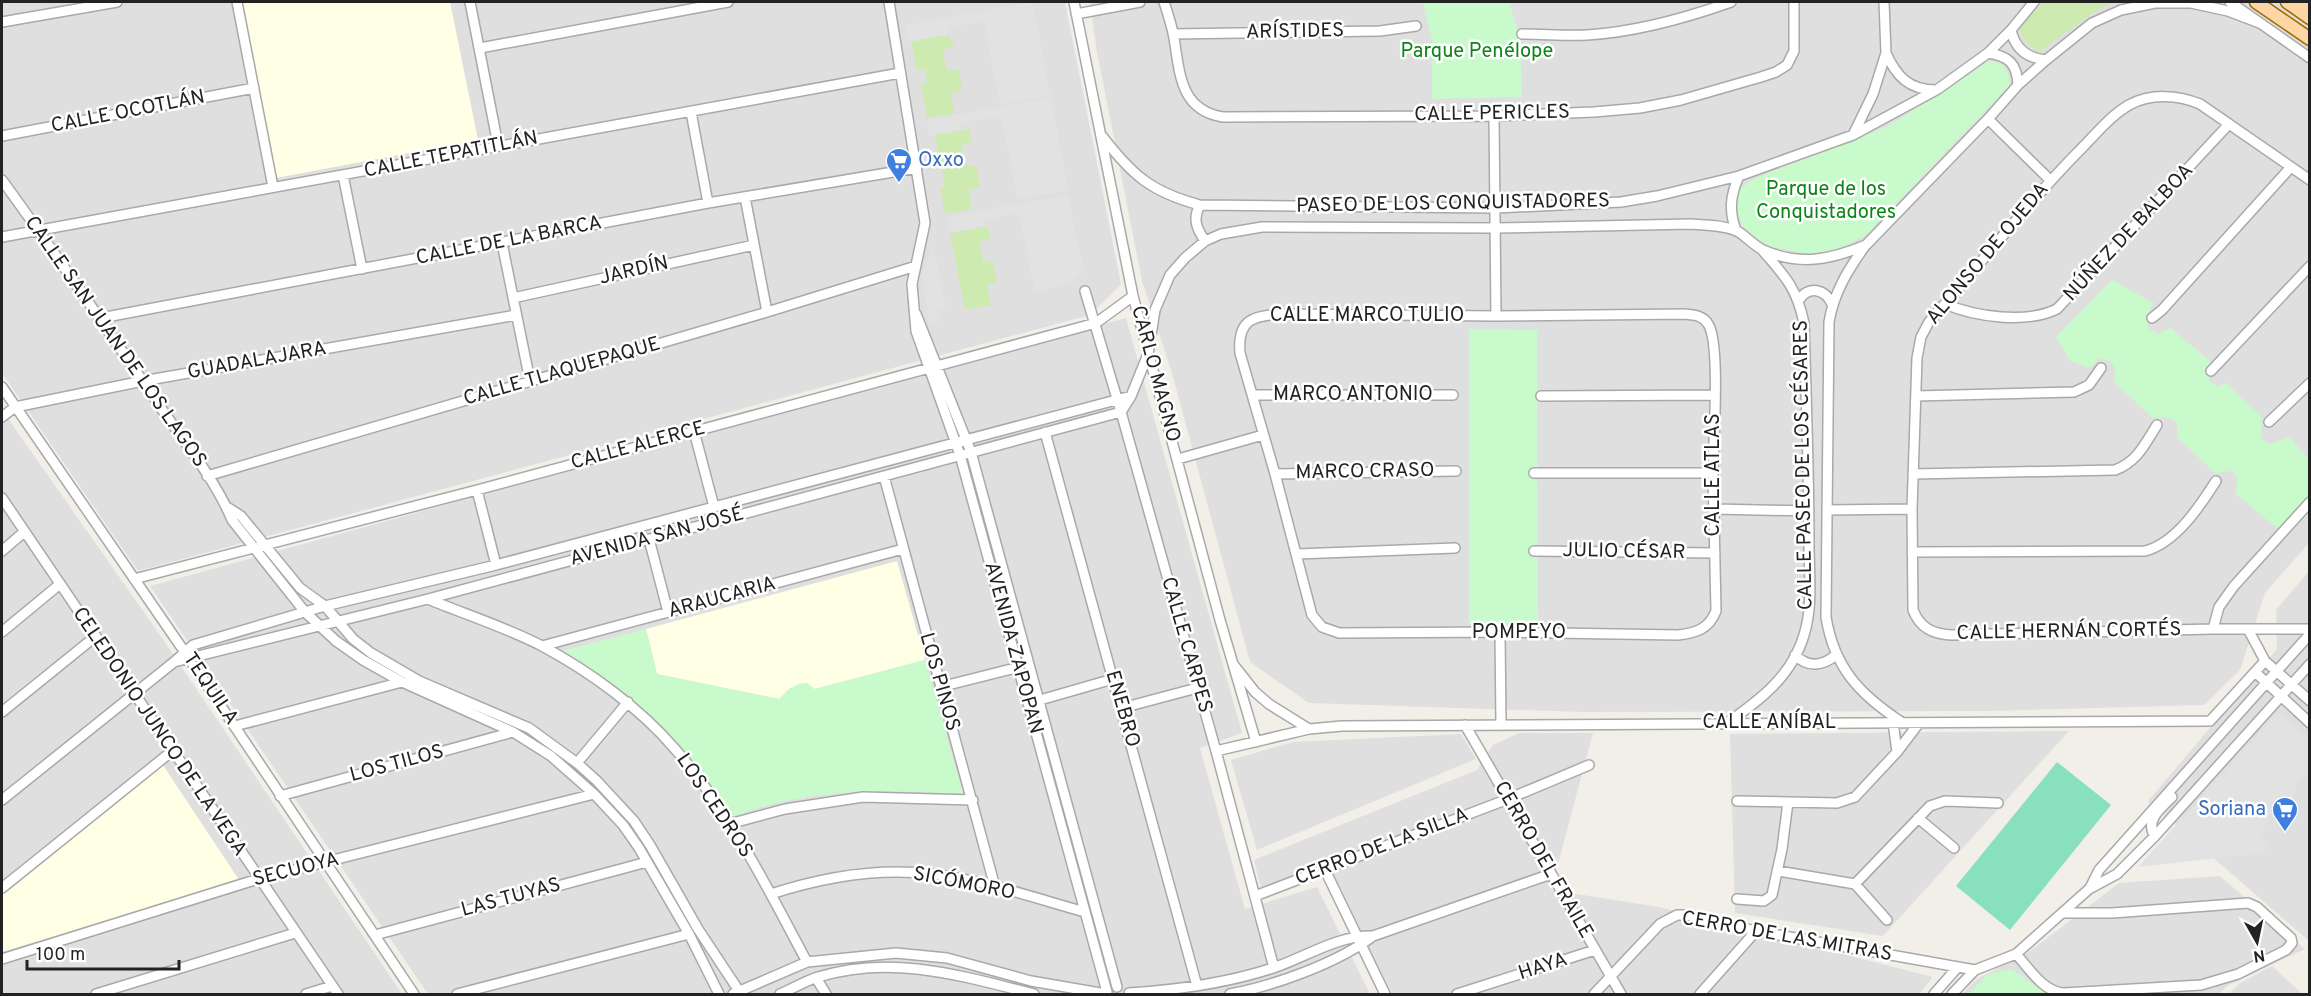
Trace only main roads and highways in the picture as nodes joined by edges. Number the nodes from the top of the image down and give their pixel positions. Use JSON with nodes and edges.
{"nodes":[{"id":1,"x":2256,"y":2,"type":"edge"},
{"id":2,"x":2287,"y":2,"type":"edge"},
{"id":3,"x":2303,"y":2,"type":"edge"},
{"id":4,"x":2310,"y":5,"type":"edge"},
{"id":5,"x":2310,"y":18,"type":"edge"},
{"id":6,"x":2310,"y":39,"type":"edge"}],
"edges":[{"from":1,"to":6,"type":"main road"},
{"from":2,"to":5,"type":"main road"},
{"from":3,"to":4,"type":"main road"}]}
